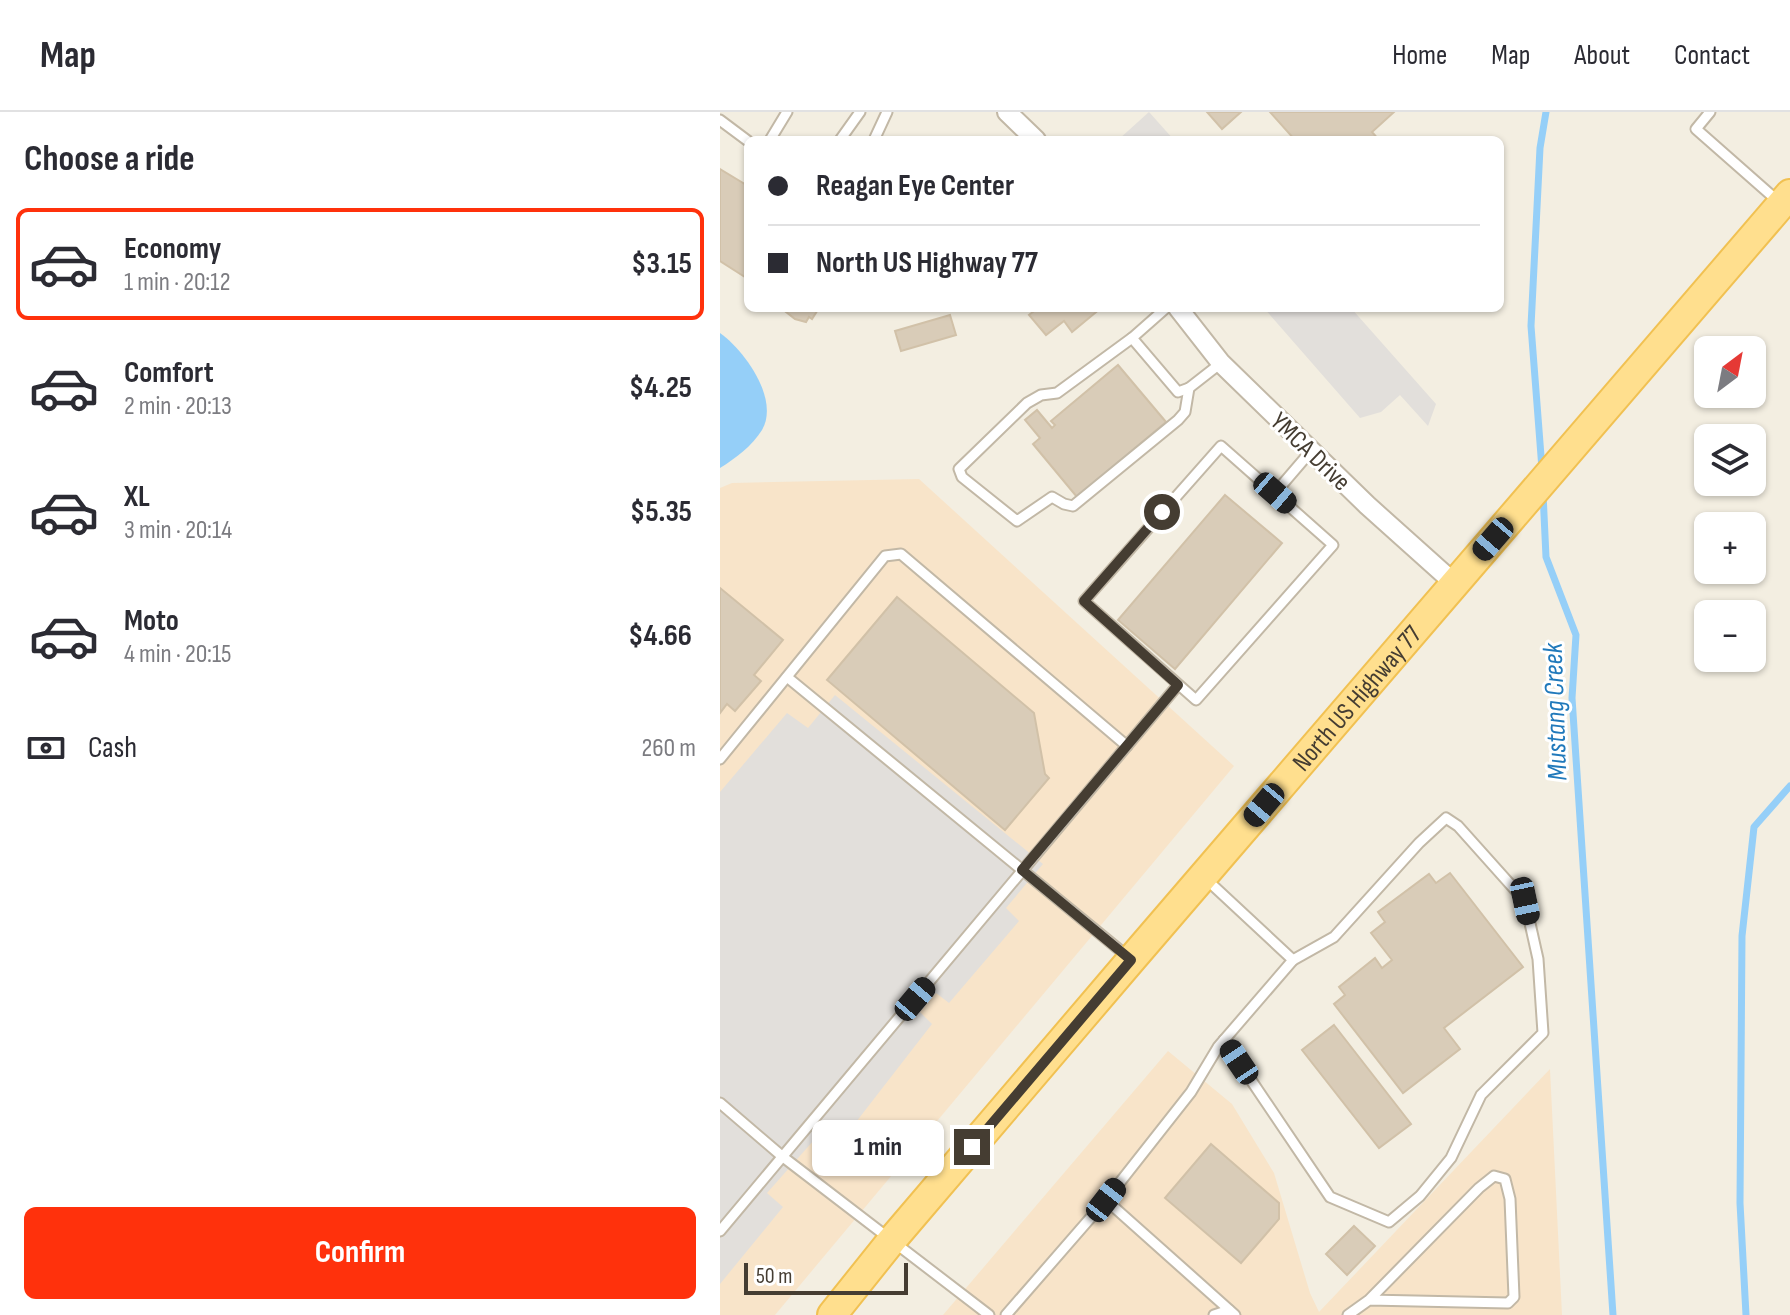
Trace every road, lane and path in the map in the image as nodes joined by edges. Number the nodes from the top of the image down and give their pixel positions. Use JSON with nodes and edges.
{"nodes":[{"id":1,"x":787,"y":112,"type":"edge"},
{"id":2,"x":860,"y":112,"type":"edge"},
{"id":3,"x":887,"y":112,"type":"edge"},
{"id":4,"x":1007,"y":112,"type":"edge"},
{"id":5,"x":1710,"y":112,"type":"edge"},
{"id":6,"x":720,"y":120,"type":"edge"},
{"id":7,"x":772,"y":136,"type":"edge"},
{"id":8,"x":843,"y":136,"type":"edge"},
{"id":9,"x":876,"y":136,"type":"edge"},
{"id":10,"x":1032,"y":136,"type":"edge"},
{"id":11,"x":744,"y":138,"type":"edge"},
{"id":12,"x":1786,"y":199,"type":"edge"},
{"id":13,"x":1161,"y":312,"type":"edge"},
{"id":14,"x":1181,"y":312,"type":"edge"},
{"id":15,"x":1132,"y":338,"type":"junction"},
{"id":16,"x":1221,"y":363,"type":"junction"},
{"id":17,"x":1189,"y":388,"type":"junction"},
{"id":18,"x":1311,"y":451,"type":"junction"},
{"id":19,"x":1275,"y":493,"type":"junction"},
{"id":20,"x":1454,"y":583,"type":"junction"},
{"id":21,"x":787,"y":677,"type":"junction"},
{"id":22,"x":1178,"y":685,"type":"junction"},
{"id":23,"x":1127,"y":746,"type":"junction"},
{"id":24,"x":720,"y":759,"type":"edge"},
{"id":25,"x":1022,"y":870,"type":"junction"},
{"id":26,"x":1203,"y":876,"type":"junction"},
{"id":27,"x":1131,"y":960,"type":"junction"},
{"id":28,"x":1293,"y":960,"type":"junction"},
{"id":29,"x":1224,"y":1040,"type":"junction"},
{"id":30,"x":720,"y":1103,"type":"edge"},
{"id":31,"x":783,"y":1157,"type":"junction"},
{"id":32,"x":1106,"y":1200,"type":"junction"},
{"id":33,"x":720,"y":1231,"type":"edge"},
{"id":34,"x":892,"y":1240,"type":"junction"},
{"id":35,"x":1369,"y":1300,"type":"junction"},
{"id":36,"x":1232,"y":1312,"type":"edge"},
{"id":37,"x":832,"y":1315,"type":"edge"},
{"id":38,"x":989,"y":1315,"type":"edge"},
{"id":39,"x":1006,"y":1315,"type":"edge"},
{"id":40,"x":1214,"y":1315,"type":"edge"},
{"id":41,"x":1348,"y":1315,"type":"edge"}],
"edges":[{"from":1,"to":7,"type":"lane"},
{"from":2,"to":8,"type":"lane"},
{"from":3,"to":9,"type":"lane"},
{"from":4,"to":10,"type":"street"},
{"from":5,"to":12,"type":"lane"},
{"from":6,"to":11,"type":"lane"},
{"from":12,"to":20,"type":"main road","name":"North US Highway 77"},
{"from":13,"to":15,"type":"lane"},
{"from":14,"to":16,"type":"street","name":"YMCA Drive"},
{"from":15,"to":17,"type":"lane"},
{"from":15,"to":17,"type":"lane"},
{"from":16,"to":17,"type":"lane"},
{"from":16,"to":18,"type":"street","name":"YMCA Drive"},
{"from":18,"to":19,"type":"lane"},
{"from":18,"to":20,"type":"street","name":"YMCA Drive"},
{"from":19,"to":22,"type":"lane"},
{"from":19,"to":22,"type":"lane"},
{"from":20,"to":26,"type":"main road","name":"North US Highway 77"},
{"from":21,"to":23,"type":"lane"},
{"from":21,"to":24,"type":"lane"},
{"from":21,"to":25,"type":"lane"},
{"from":22,"to":23,"type":"lane"},
{"from":23,"to":25,"type":"lane"},
{"from":25,"to":27,"type":"lane"},
{"from":25,"to":31,"type":"lane"},
{"from":26,"to":27,"type":"main road","name":"North US Highway 77"},
{"from":26,"to":28,"type":"lane"},
{"from":27,"to":34,"type":"main road","name":"North US Highway 77"},
{"from":28,"to":29,"type":"lane"},
{"from":28,"to":29,"type":"lane"},
{"from":29,"to":32,"type":"lane"},
{"from":30,"to":31,"type":"lane"},
{"from":31,"to":33,"type":"lane"},
{"from":31,"to":34,"type":"lane"},
{"from":32,"to":36,"type":"lane"},
{"from":32,"to":39,"type":"lane"},
{"from":34,"to":37,"type":"main road","name":"North US Highway 77"},
{"from":34,"to":38,"type":"lane"},
{"from":35,"to":35,"type":"lane"},
{"from":35,"to":41,"type":"lane"},
{"from":36,"to":40,"type":"lane"}]}
